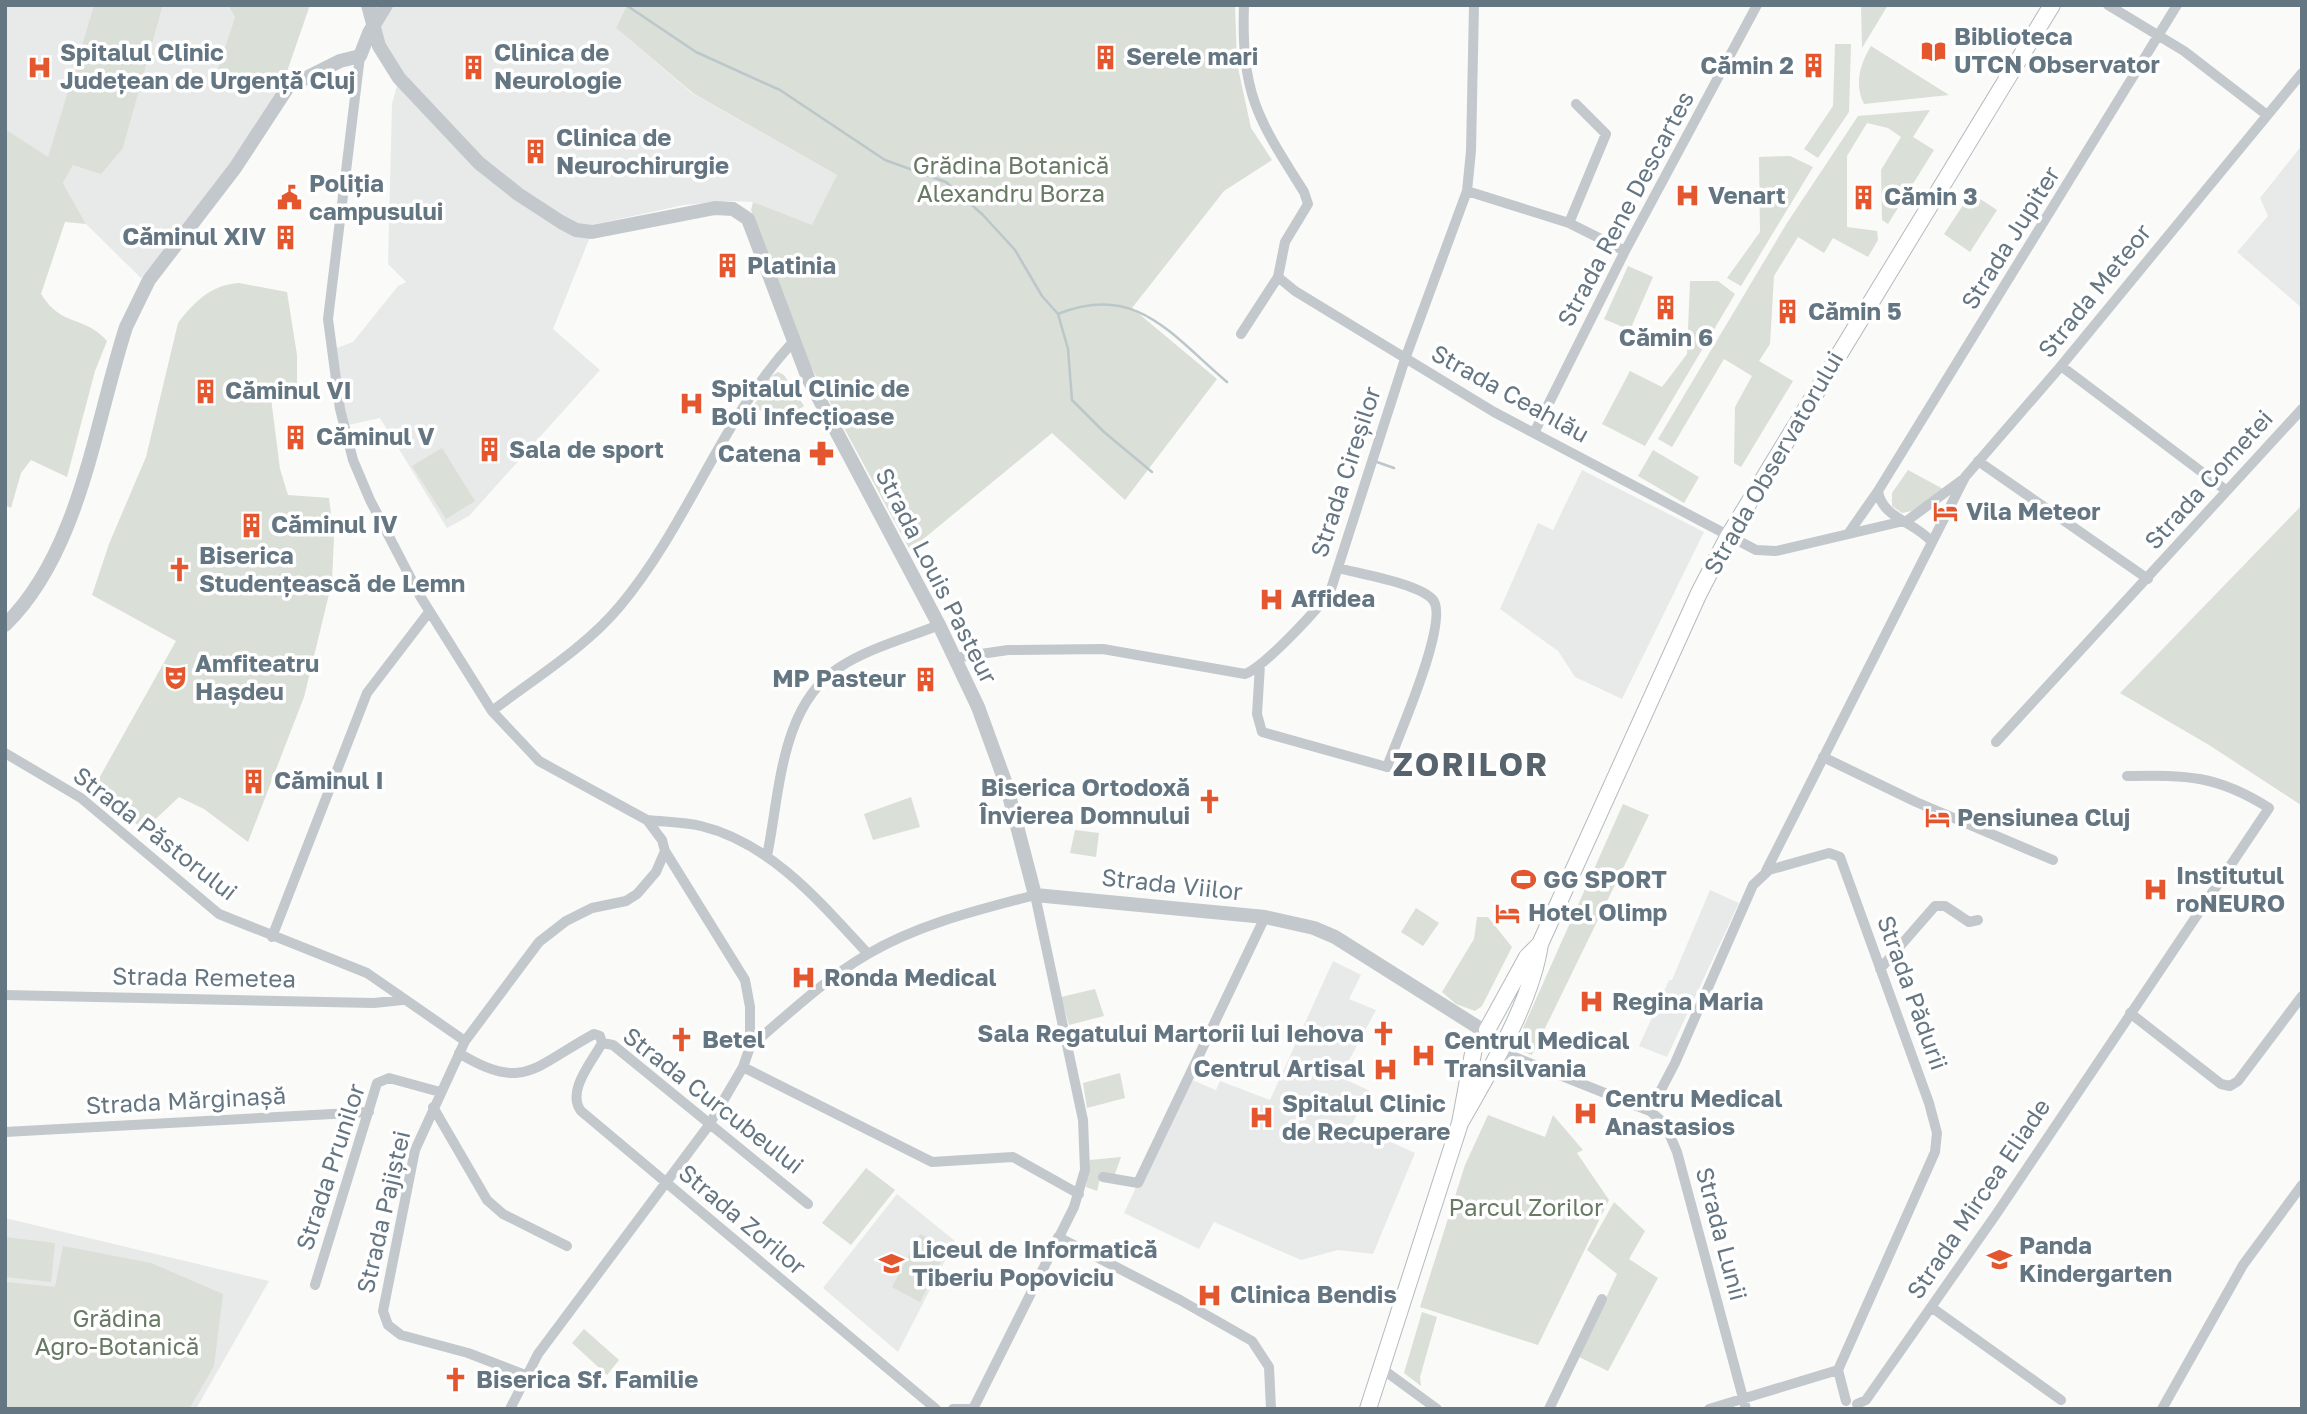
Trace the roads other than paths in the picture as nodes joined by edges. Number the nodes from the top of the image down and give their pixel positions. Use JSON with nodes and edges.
{"nodes":[{"id":1,"x":368,"y":5,"type":"edge"},
{"id":2,"x":1244,"y":5,"type":"edge"},
{"id":3,"x":1474,"y":5,"type":"edge"},
{"id":4,"x":1757,"y":5,"type":"edge"},
{"id":5,"x":2052,"y":5,"type":"edge"},
{"id":6,"x":2108,"y":5,"type":"edge"},
{"id":7,"x":2177,"y":5,"type":"edge"},
{"id":8,"x":385,"y":7,"type":"edge"},
{"id":9,"x":375,"y":24,"type":"junction"},
{"id":10,"x":2158,"y":35,"type":"junction"},
{"id":11,"x":360,"y":56,"type":"junction"},
{"id":12,"x":2302,"y":73,"type":"edge"},
{"id":13,"x":1576,"y":104,"type":"dead end"},
{"id":14,"x":2267,"y":115,"type":"junction"},
{"id":15,"x":1466,"y":191,"type":"junction"},
{"id":16,"x":1569,"y":223,"type":"junction"},
{"id":17,"x":1625,"y":251,"type":"junction"},
{"id":18,"x":1278,"y":277,"type":"junction"},
{"id":19,"x":1241,"y":334,"type":"dead end"},
{"id":20,"x":793,"y":342,"type":"junction"},
{"id":21,"x":1405,"y":359,"type":"junction"},
{"id":22,"x":2061,"y":366,"type":"junction"},
{"id":23,"x":2302,"y":409,"type":"edge"},
{"id":24,"x":1534,"y":433,"type":"junction"},
{"id":25,"x":1978,"y":461,"type":"junction"},
{"id":26,"x":1965,"y":477,"type":"junction"},
{"id":27,"x":1878,"y":491,"type":"junction"},
{"id":28,"x":2227,"y":491,"type":"junction"},
{"id":29,"x":1908,"y":520,"type":"junction"},
{"id":30,"x":1848,"y":534,"type":"junction"},
{"id":31,"x":1728,"y":537,"type":"junction"},
{"id":32,"x":1931,"y":541,"type":"junction"},
{"id":33,"x":1338,"y":568,"type":"junction"},
{"id":34,"x":2148,"y":579,"type":"junction"},
{"id":35,"x":429,"y":612,"type":"junction"},
{"id":36,"x":5,"y":625,"type":"edge"},
{"id":37,"x":939,"y":625,"type":"junction"},
{"id":38,"x":954,"y":658,"type":"junction"},
{"id":39,"x":1260,"y":665,"type":"junction"},
{"id":40,"x":492,"y":711,"type":"junction"},
{"id":41,"x":1996,"y":742,"type":"dead end"},
{"id":42,"x":5,"y":753,"type":"edge"},
{"id":43,"x":1823,"y":757,"type":"junction"},
{"id":44,"x":2127,"y":776,"type":"dead end"},
{"id":45,"x":647,"y":821,"type":"junction"},
{"id":46,"x":665,"y":851,"type":"junction"},
{"id":47,"x":767,"y":856,"type":"junction"},
{"id":48,"x":2053,"y":860,"type":"dead end"},
{"id":49,"x":1766,"y":871,"type":"junction"},
{"id":50,"x":1035,"y":895,"type":"junction"},
{"id":51,"x":1265,"y":918,"type":"junction"},
{"id":52,"x":1978,"y":919,"type":"dead end"},
{"id":53,"x":272,"y":937,"type":"junction"},
{"id":54,"x":1540,"y":944,"type":"junction"},
{"id":55,"x":868,"y":954,"type":"junction"},
{"id":56,"x":1880,"y":969,"type":"junction"},
{"id":57,"x":5,"y":995,"type":"edge"},
{"id":58,"x":2302,"y":996,"type":"edge"},
{"id":59,"x":402,"y":1000,"type":"junction"},
{"id":60,"x":2130,"y":1013,"type":"junction"},
{"id":61,"x":1456,"y":1016,"type":"junction"},
{"id":62,"x":1481,"y":1032,"type":"junction"},
{"id":63,"x":465,"y":1041,"type":"junction"},
{"id":64,"x":602,"y":1043,"type":"junction"},
{"id":65,"x":750,"y":1047,"type":"junction"},
{"id":66,"x":1501,"y":1051,"type":"junction"},
{"id":67,"x":459,"y":1053,"type":"junction"},
{"id":68,"x":743,"y":1067,"type":"junction"},
{"id":69,"x":440,"y":1092,"type":"junction"},
{"id":70,"x":433,"y":1107,"type":"junction"},
{"id":71,"x":1650,"y":1111,"type":"junction"},
{"id":72,"x":369,"y":1112,"type":"junction"},
{"id":73,"x":1460,"y":1123,"type":"junction"},
{"id":74,"x":709,"y":1125,"type":"junction"},
{"id":75,"x":5,"y":1132,"type":"edge"},
{"id":76,"x":1103,"y":1177,"type":"dead end"},
{"id":77,"x":665,"y":1183,"type":"junction"},
{"id":78,"x":2302,"y":1185,"type":"edge"},
{"id":79,"x":1080,"y":1194,"type":"junction"},
{"id":80,"x":808,"y":1204,"type":"dead end"},
{"id":81,"x":1058,"y":1237,"type":"junction"},
{"id":82,"x":568,"y":1246,"type":"dead end"},
{"id":83,"x":315,"y":1285,"type":"dead end"},
{"id":84,"x":1602,"y":1298,"type":"dead end"},
{"id":85,"x":1931,"y":1307,"type":"junction"},
{"id":86,"x":1381,"y":1368,"type":"junction"},
{"id":87,"x":1838,"y":1370,"type":"junction"},
{"id":88,"x":525,"y":1375,"type":"junction"},
{"id":89,"x":2061,"y":1400,"type":"dead end"},
{"id":90,"x":1745,"y":1404,"type":"edge"},
{"id":91,"x":1851,"y":1406,"type":"edge"},
{"id":92,"x":510,"y":1409,"type":"edge"},
{"id":93,"x":936,"y":1409,"type":"edge"},
{"id":94,"x":953,"y":1409,"type":"edge"},
{"id":95,"x":971,"y":1409,"type":"edge"},
{"id":96,"x":1271,"y":1409,"type":"edge"},
{"id":97,"x":1368,"y":1409,"type":"edge"},
{"id":98,"x":1437,"y":1409,"type":"edge"},
{"id":99,"x":1549,"y":1409,"type":"edge"},
{"id":100,"x":1709,"y":1409,"type":"edge"},
{"id":101,"x":2162,"y":1409,"type":"edge"}],
"edges":[{"from":1,"to":9,"type":"street"},
{"from":2,"to":18,"type":"street"},
{"from":3,"to":15,"type":"street","name":"Strada Cireșilor"},
{"from":4,"to":17,"type":"street","name":"Strada Rene Descartes"},
{"from":5,"to":31,"type":"main road","name":"Strada Observatorului"},
{"from":6,"to":10,"type":"street"},
{"from":7,"to":10,"type":"street","name":"Strada Jupiter"},
{"from":8,"to":9,"type":"street"},
{"from":9,"to":11,"type":"street"},
{"from":9,"to":20,"type":"street","name":"Strada Louis Pasteur"},
{"from":10,"to":14,"type":"street"},
{"from":10,"to":27,"type":"street","name":"Strada Jupiter"},
{"from":11,"to":35,"type":"street"},
{"from":11,"to":36,"type":"street"},
{"from":12,"to":14,"type":"street","name":"Strada Meteor"},
{"from":13,"to":16,"type":"street"},
{"from":14,"to":22,"type":"street","name":"Strada Meteor"},
{"from":15,"to":16,"type":"street"},
{"from":15,"to":21,"type":"street","name":"Strada Cireșilor"},
{"from":16,"to":17,"type":"street"},
{"from":17,"to":24,"type":"street","name":"Strada Rene Descartes"},
{"from":18,"to":19,"type":"street"},
{"from":18,"to":21,"type":"street","name":"Strada Ceahlău"},
{"from":20,"to":37,"type":"street","name":"Strada Louis Pasteur"},
{"from":20,"to":40,"type":"street"},
{"from":21,"to":24,"type":"street","name":"Strada Ceahlău"},
{"from":21,"to":33,"type":"street","name":"Strada Cireșilor"},
{"from":22,"to":25,"type":"street","name":"Strada Meteor"},
{"from":22,"to":28,"type":"street"},
{"from":23,"to":28,"type":"street","name":"Strada Cometei"},
{"from":24,"to":31,"type":"street","name":"Strada Ceahlău"},
{"from":25,"to":26,"type":"street","name":"Strada Meteor"},
{"from":25,"to":34,"type":"street","name":"Strada Cometei"},
{"from":26,"to":29,"type":"street"},
{"from":26,"to":32,"type":"street","name":"Strada Meteor"},
{"from":27,"to":29,"type":"street"},
{"from":27,"to":30,"type":"street","name":"Strada Jupiter"},
{"from":28,"to":34,"type":"street","name":"Strada Cometei"},
{"from":29,"to":30,"type":"street"},
{"from":29,"to":32,"type":"street"},
{"from":30,"to":31,"type":"street"},
{"from":31,"to":54,"type":"main road","name":"Strada Observatorului"},
{"from":32,"to":43,"type":"street","name":"Strada Meteor"},
{"from":33,"to":39,"type":"street","name":"Strada Cireșilor"},
{"from":33,"to":39,"type":"street"},
{"from":34,"to":41,"type":"street","name":"Strada Cometei"},
{"from":35,"to":40,"type":"street"},
{"from":35,"to":53,"type":"street"},
{"from":37,"to":38,"type":"street","name":"Strada Louis Pasteur"},
{"from":37,"to":47,"type":"street"},
{"from":38,"to":39,"type":"street"},
{"from":38,"to":50,"type":"street","name":"Strada Louis Pasteur"},
{"from":40,"to":45,"type":"street"},
{"from":42,"to":53,"type":"street","name":"Strada Păstorului"},
{"from":43,"to":48,"type":"street"},
{"from":43,"to":49,"type":"street","name":"Strada Meteor"},
{"from":44,"to":60,"type":"street","name":"Strada Mircea Eliade"},
{"from":45,"to":46,"type":"street"},
{"from":45,"to":47,"type":"street"},
{"from":46,"to":63,"type":"street","name":"Strada Pajiștei"},
{"from":46,"to":65,"type":"street"},
{"from":47,"to":55,"type":"street"},
{"from":49,"to":56,"type":"street","name":"Strada Pădurii"},
{"from":49,"to":71,"type":"street"},
{"from":50,"to":51,"type":"street","name":"Strada Viilor"},
{"from":50,"to":55,"type":"street","name":"Strada Viilor"},
{"from":50,"to":79,"type":"street","name":"Strada Louis Pasteur"},
{"from":51,"to":61,"type":"street","name":"Strada Viilor"},
{"from":51,"to":76,"type":"street"},
{"from":52,"to":56,"type":"street"},
{"from":53,"to":59,"type":"street","name":"Strada Păstorului"},
{"from":54,"to":62,"type":"main road","name":"Strada Observatorului"},
{"from":54,"to":66,"type":"main road","name":"Strada Observatorului"},
{"from":55,"to":65,"type":"street","name":"Strada Viilor"},
{"from":56,"to":87,"type":"street","name":"Strada Pădurii"},
{"from":57,"to":59,"type":"street","name":"Strada Remetea"},
{"from":58,"to":60,"type":"street"},
{"from":59,"to":63,"type":"street","name":"Strada Păstorului"},
{"from":60,"to":85,"type":"street","name":"Strada Mircea Eliade"},
{"from":61,"to":62,"type":"street","name":"Strada Viilor"},
{"from":61,"to":62,"type":"street","name":"Strada Viilor"},
{"from":62,"to":66,"type":"main road"},
{"from":62,"to":66,"type":"main road"},
{"from":62,"to":73,"type":"main road","name":"Strada Observatorului"},
{"from":63,"to":67,"type":"street","name":"Strada Pajiștei"},
{"from":64,"to":67,"type":"street","name":"Strada Curcubeului"},
{"from":64,"to":74,"type":"street","name":"Strada Curcubeului"},
{"from":64,"to":77,"type":"street","name":"Strada Zorilor"},
{"from":65,"to":68,"type":"street"},
{"from":66,"to":71,"type":"street"},
{"from":66,"to":73,"type":"main road","name":"Strada Observatorului"},
{"from":67,"to":69,"type":"street","name":"Strada Pajiștei"},
{"from":68,"to":74,"type":"street"},
{"from":68,"to":79,"type":"street"},
{"from":69,"to":70,"type":"street","name":"Strada Pajiștei"},
{"from":69,"to":72,"type":"street","name":"Strada Prunilor"},
{"from":70,"to":82,"type":"street"},
{"from":70,"to":88,"type":"street","name":"Strada Pajiștei"},
{"from":71,"to":90,"type":"street","name":"Strada Lunii"},
{"from":72,"to":75,"type":"street","name":"Strada Mărginașă"},
{"from":72,"to":83,"type":"street","name":"Strada Prunilor"},
{"from":73,"to":86,"type":"main road","name":"Strada Observatorului"},
{"from":74,"to":77,"type":"street"},
{"from":74,"to":80,"type":"street","name":"Strada Curcubeului"},
{"from":77,"to":88,"type":"street"},
{"from":77,"to":93,"type":"street","name":"Strada Zorilor"},
{"from":78,"to":101,"type":"street"},
{"from":79,"to":81,"type":"street","name":"Strada Louis Pasteur"},
{"from":81,"to":95,"type":"street","name":"Strada Louis Pasteur"},
{"from":81,"to":96,"type":"street"},
{"from":84,"to":99,"type":"street"},
{"from":85,"to":89,"type":"street"},
{"from":85,"to":91,"type":"street","name":"Strada Mircea Eliade"},
{"from":86,"to":97,"type":"main road","name":"Strada Observatorului"},
{"from":86,"to":98,"type":"street"},
{"from":87,"to":90,"type":"street"},
{"from":87,"to":91,"type":"street","name":"Strada Mircea Eliade"},
{"from":88,"to":92,"type":"street"},
{"from":90,"to":100,"type":"street"},
{"from":94,"to":95,"type":"street"}]}
